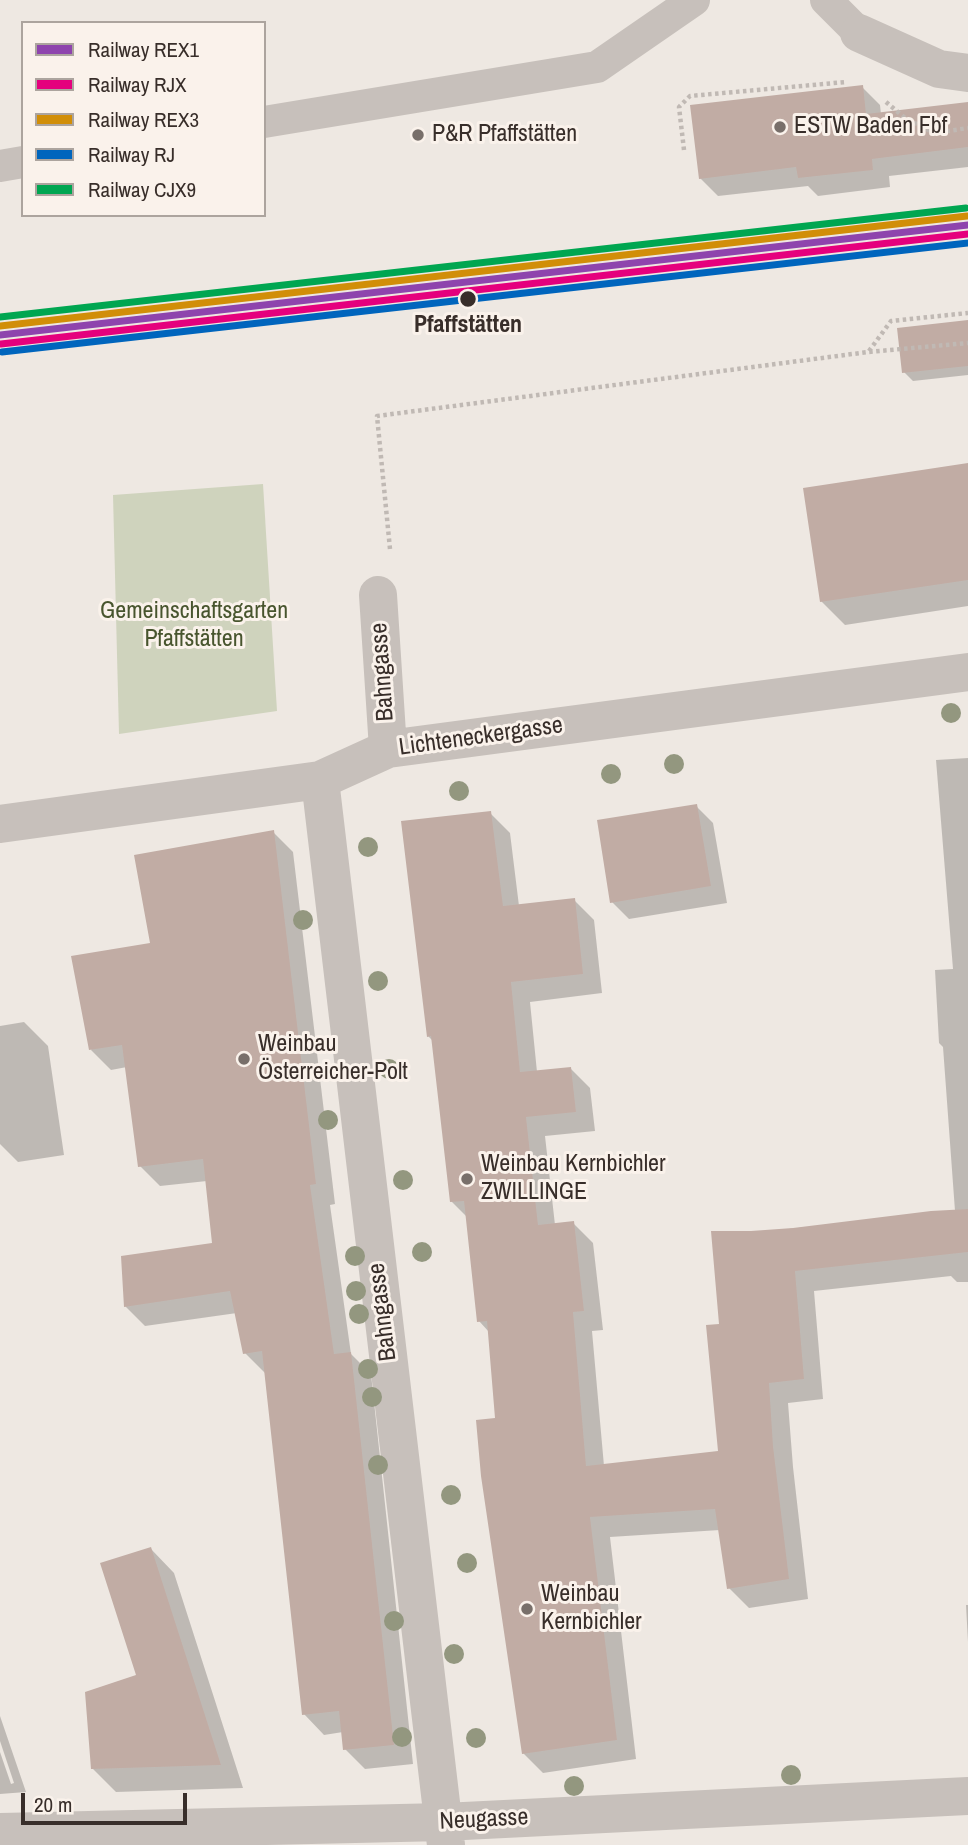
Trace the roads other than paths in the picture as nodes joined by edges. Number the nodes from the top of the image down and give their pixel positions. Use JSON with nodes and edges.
{"nodes":[{"id":1,"x":694,"y":0,"type":"edge"},
{"id":2,"x":826,"y":0,"type":"edge"},
{"id":3,"x":859,"y":33,"type":"joint"},
{"id":4,"x":968,"y":73,"type":"edge"},
{"id":5,"x":266,"y":122,"type":"edge"},
{"id":6,"x":21,"y":162,"type":"edge"},
{"id":7,"x":0,"y":166,"type":"edge"},
{"id":8,"x":378,"y":594,"type":"road end"},
{"id":9,"x":968,"y":672,"type":"edge"},
{"id":10,"x":388,"y":749,"type":"junction"},
{"id":11,"x":320,"y":780,"type":"junction"},
{"id":12,"x":0,"y":824,"type":"edge"},
{"id":13,"x":968,"y":1797,"type":"edge"},
{"id":14,"x":0,"y":1832,"type":"edge"},
{"id":15,"x":445,"y":1834,"type":"edge"}],
"edges":[{"from":1,"to":5,"type":"lane"},
{"from":2,"to":3,"type":"lane"},
{"from":3,"to":4,"type":"street"},
{"from":6,"to":7,"type":"lane"},
{"from":8,"to":10,"type":"street","name":"Bahngasse"},
{"from":9,"to":10,"type":"street","name":"Lichteneckergasse"},
{"from":10,"to":11,"type":"street","name":"Lichteneckergasse"},
{"from":11,"to":12,"type":"street","name":"Lichteneckergasse"},
{"from":11,"to":15,"type":"street","name":"Bahngasse"},
{"from":13,"to":15,"type":"street","name":"Neugasse"},
{"from":14,"to":15,"type":"street","name":"Neugasse"}]}
